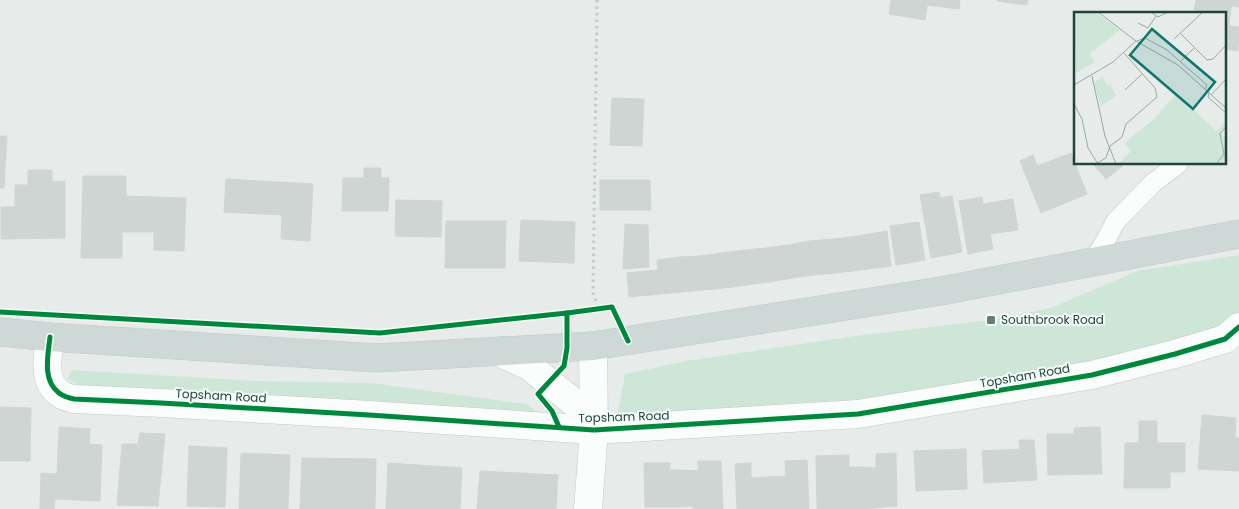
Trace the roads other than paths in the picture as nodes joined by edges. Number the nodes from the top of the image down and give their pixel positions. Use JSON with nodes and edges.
{"nodes":[{"id":1,"x":1177,"y":165,"type":"edge"},
{"id":2,"x":1239,"y":234,"type":"edge"},
{"id":3,"x":1090,"y":262,"type":"junction"},
{"id":4,"x":1239,"y":327,"type":"edge"},
{"id":5,"x":0,"y":332,"type":"edge"},
{"id":6,"x":50,"y":337,"type":"junction"},
{"id":7,"x":592,"y":346,"type":"junction"},
{"id":8,"x":500,"y":351,"type":"junction"},
{"id":9,"x":594,"y":424,"type":"junction"},
{"id":10,"x":588,"y":509,"type":"edge"}],
"edges":[{"from":1,"to":3,"type":"lane"},
{"from":2,"to":3,"type":"main road"},
{"from":3,"to":7,"type":"main road"},
{"from":4,"to":9,"type":"street","name":"Topsham Road"},
{"from":5,"to":6,"type":"main road"},
{"from":6,"to":8,"type":"main road"},
{"from":6,"to":9,"type":"street","name":"Topsham Road"},
{"from":7,"to":8,"type":"main road"},
{"from":7,"to":9,"type":"street"},
{"from":8,"to":9,"type":"street"},
{"from":9,"to":10,"type":"street"}]}
